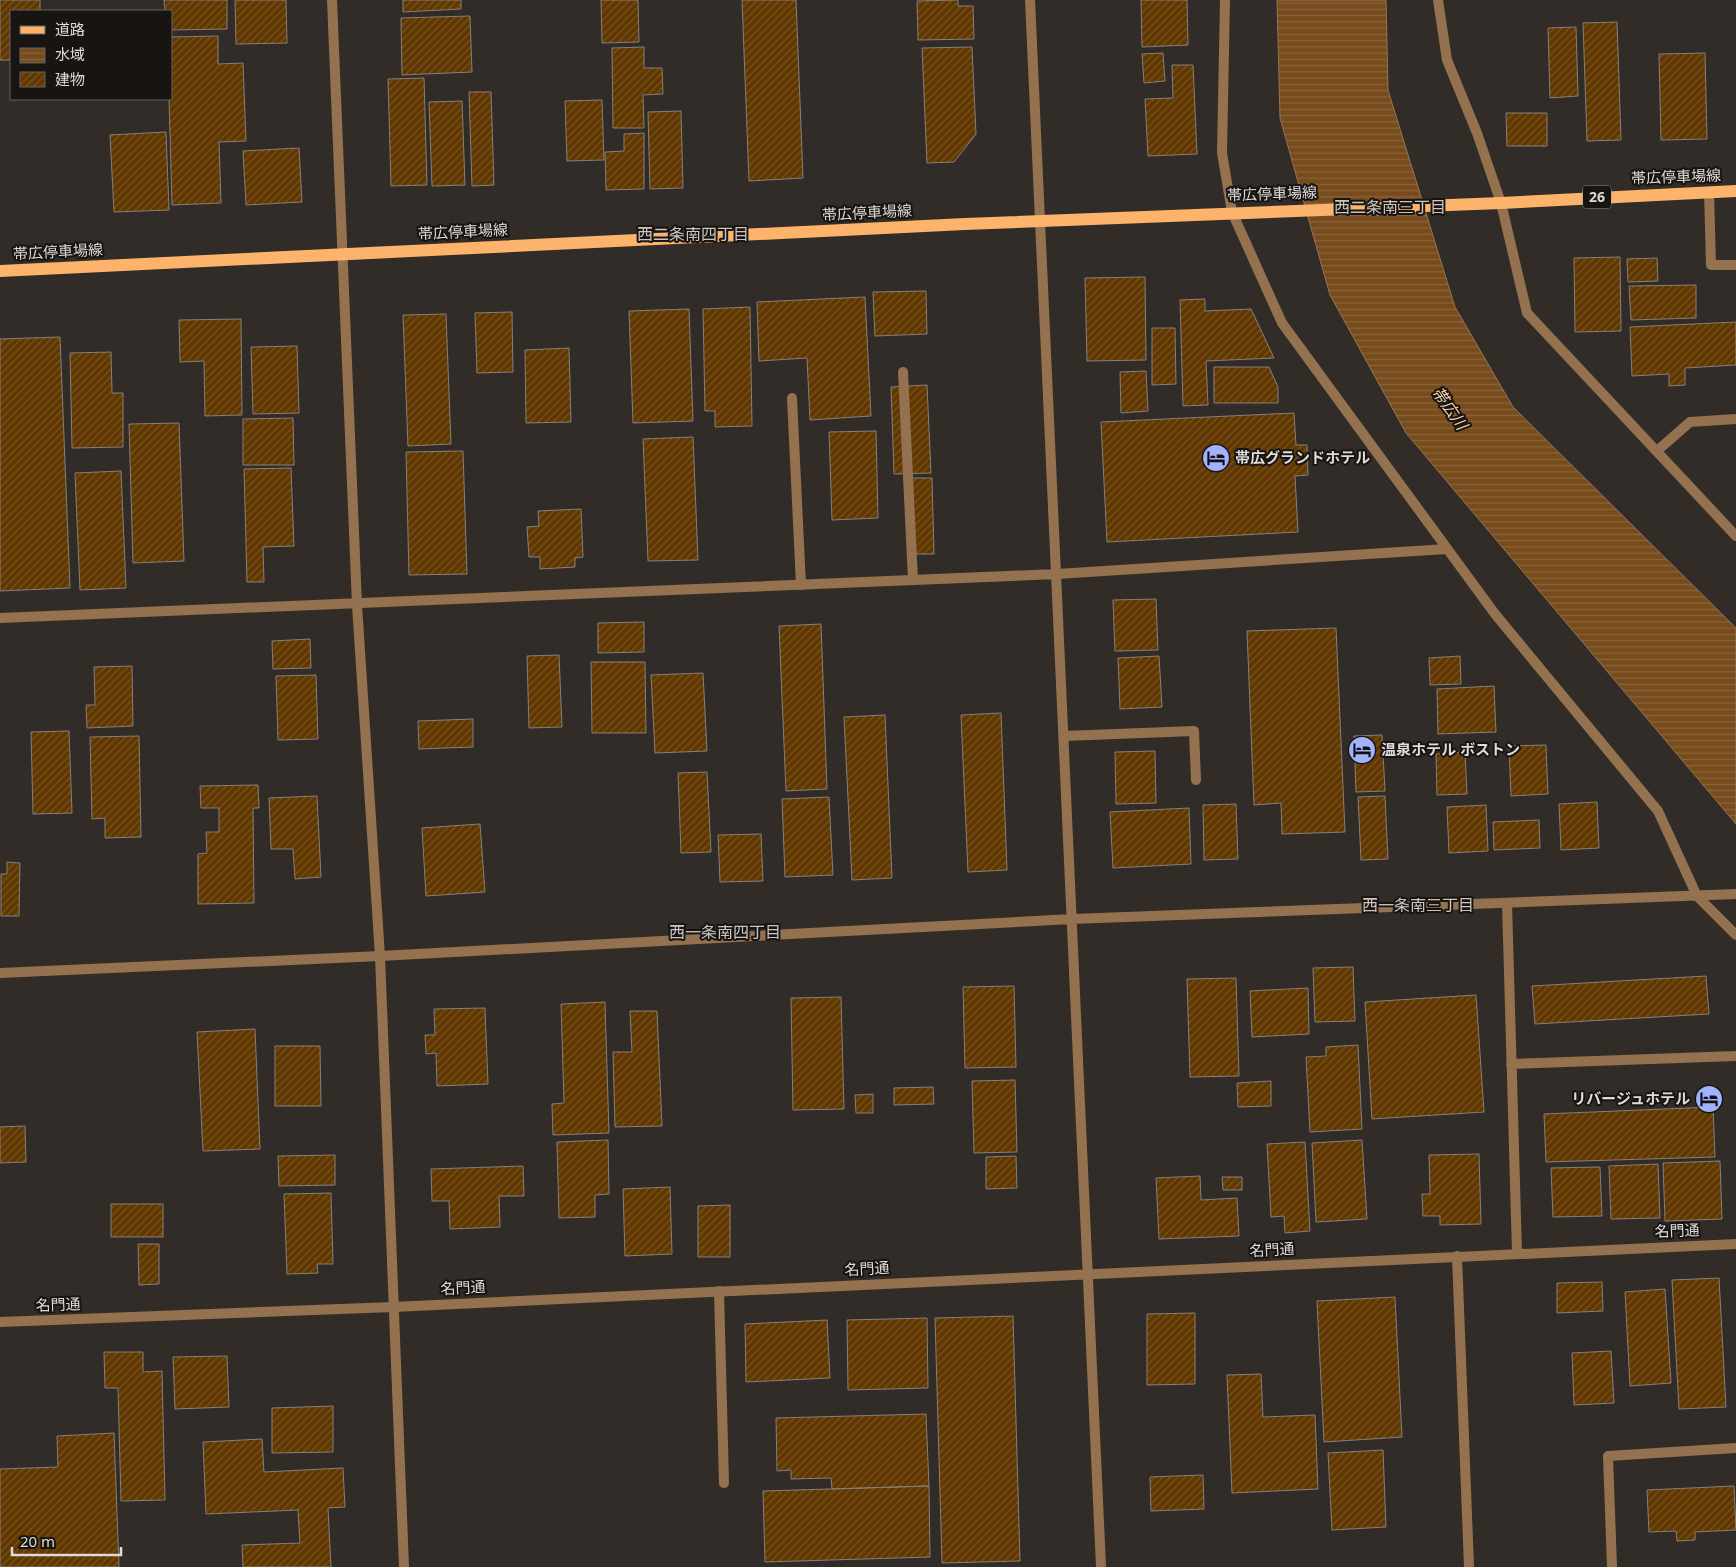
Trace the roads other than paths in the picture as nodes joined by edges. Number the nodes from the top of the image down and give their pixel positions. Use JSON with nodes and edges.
{"nodes":[{"id":1,"x":332,"y":0,"type":"edge"},
{"id":2,"x":1030,"y":0,"type":"edge"},
{"id":3,"x":1225,"y":0,"type":"edge"},
{"id":4,"x":1438,"y":0,"type":"edge"},
{"id":5,"x":1736,"y":191,"type":"edge"},
{"id":6,"x":1709,"y":192,"type":"junction"},
{"id":7,"x":1501,"y":203,"type":"junction"},
{"id":8,"x":1232,"y":212,"type":"junction"},
{"id":9,"x":1038,"y":221,"type":"junction"},
{"id":10,"x":344,"y":255,"type":"junction"},
{"id":11,"x":1736,"y":265,"type":"edge"},
{"id":12,"x":0,"y":271,"type":"edge"},
{"id":13,"x":903,"y":372,"type":"dead end"},
{"id":14,"x":792,"y":398,"type":"dead end"},
{"id":15,"x":1736,"y":419,"type":"edge"},
{"id":16,"x":1657,"y":451,"type":"junction"},
{"id":17,"x":1736,"y":536,"type":"edge"},
{"id":18,"x":1448,"y":549,"type":"junction"},
{"id":19,"x":1057,"y":574,"type":"junction"},
{"id":20,"x":913,"y":580,"type":"junction"},
{"id":21,"x":801,"y":585,"type":"junction"},
{"id":22,"x":356,"y":604,"type":"junction"},
{"id":23,"x":0,"y":618,"type":"edge"},
{"id":24,"x":1064,"y":736,"type":"junction"},
{"id":25,"x":1196,"y":780,"type":"dead end"},
{"id":26,"x":1736,"y":894,"type":"edge"},
{"id":27,"x":1697,"y":896,"type":"junction"},
{"id":28,"x":1507,"y":903,"type":"junction"},
{"id":29,"x":1072,"y":919,"type":"junction"},
{"id":30,"x":1736,"y":936,"type":"edge"},
{"id":31,"x":380,"y":956,"type":"junction"},
{"id":32,"x":0,"y":973,"type":"edge"},
{"id":33,"x":1736,"y":1056,"type":"edge"},
{"id":34,"x":1511,"y":1064,"type":"junction"},
{"id":35,"x":1736,"y":1244,"type":"edge"},
{"id":36,"x":1517,"y":1253,"type":"junction"},
{"id":37,"x":1457,"y":1256,"type":"junction"},
{"id":38,"x":1087,"y":1273,"type":"junction"},
{"id":39,"x":719,"y":1291,"type":"junction"},
{"id":40,"x":393,"y":1307,"type":"junction"},
{"id":41,"x":0,"y":1322,"type":"edge"},
{"id":42,"x":1736,"y":1448,"type":"edge"},
{"id":43,"x":724,"y":1483,"type":"dead end"},
{"id":44,"x":404,"y":1567,"type":"edge"},
{"id":45,"x":1101,"y":1567,"type":"edge"},
{"id":46,"x":1469,"y":1567,"type":"edge"},
{"id":47,"x":1612,"y":1567,"type":"edge"}],
"edges":[{"from":1,"to":10,"type":"street"},
{"from":2,"to":9,"type":"street"},
{"from":3,"to":8,"type":"street"},
{"from":4,"to":7,"type":"street"},
{"from":5,"to":6,"type":"main road","name":"帯広停車場線","number":"26"},
{"from":6,"to":7,"type":"main road","name":"帯広停車場線","number":"26"},
{"from":6,"to":11,"type":"street"},
{"from":7,"to":8,"type":"main road","name":"帯広停車場線","number":"26"},
{"from":7,"to":16,"type":"street"},
{"from":8,"to":9,"type":"main road","name":"帯広停車場線","number":"26"},
{"from":8,"to":18,"type":"street"},
{"from":9,"to":10,"type":"main road","name":"帯広停車場線","number":"26"},
{"from":9,"to":19,"type":"street"},
{"from":10,"to":12,"type":"main road","name":"帯広停車場線","number":"26"},
{"from":10,"to":22,"type":"street"},
{"from":13,"to":20,"type":"street"},
{"from":14,"to":21,"type":"street"},
{"from":15,"to":16,"type":"street"},
{"from":16,"to":17,"type":"street"},
{"from":18,"to":19,"type":"street"},
{"from":18,"to":27,"type":"street"},
{"from":19,"to":20,"type":"street"},
{"from":19,"to":24,"type":"street"},
{"from":20,"to":21,"type":"street"},
{"from":21,"to":22,"type":"street"},
{"from":22,"to":23,"type":"street"},
{"from":22,"to":31,"type":"street"},
{"from":24,"to":25,"type":"street"},
{"from":24,"to":29,"type":"street"},
{"from":26,"to":27,"type":"street"},
{"from":27,"to":28,"type":"street"},
{"from":27,"to":30,"type":"street"},
{"from":28,"to":29,"type":"street"},
{"from":28,"to":34,"type":"street"},
{"from":29,"to":31,"type":"street"},
{"from":29,"to":38,"type":"street"},
{"from":31,"to":32,"type":"street"},
{"from":31,"to":40,"type":"street"},
{"from":33,"to":34,"type":"street"},
{"from":34,"to":36,"type":"street"},
{"from":35,"to":36,"type":"street","name":"名門通"},
{"from":36,"to":37,"type":"street","name":"名門通"},
{"from":37,"to":38,"type":"street","name":"名門通"},
{"from":37,"to":46,"type":"street"},
{"from":38,"to":39,"type":"street","name":"名門通"},
{"from":38,"to":45,"type":"street"},
{"from":39,"to":40,"type":"street","name":"名門通"},
{"from":39,"to":43,"type":"street"},
{"from":40,"to":41,"type":"street","name":"名門通"},
{"from":40,"to":44,"type":"street"},
{"from":42,"to":47,"type":"street"}]}
